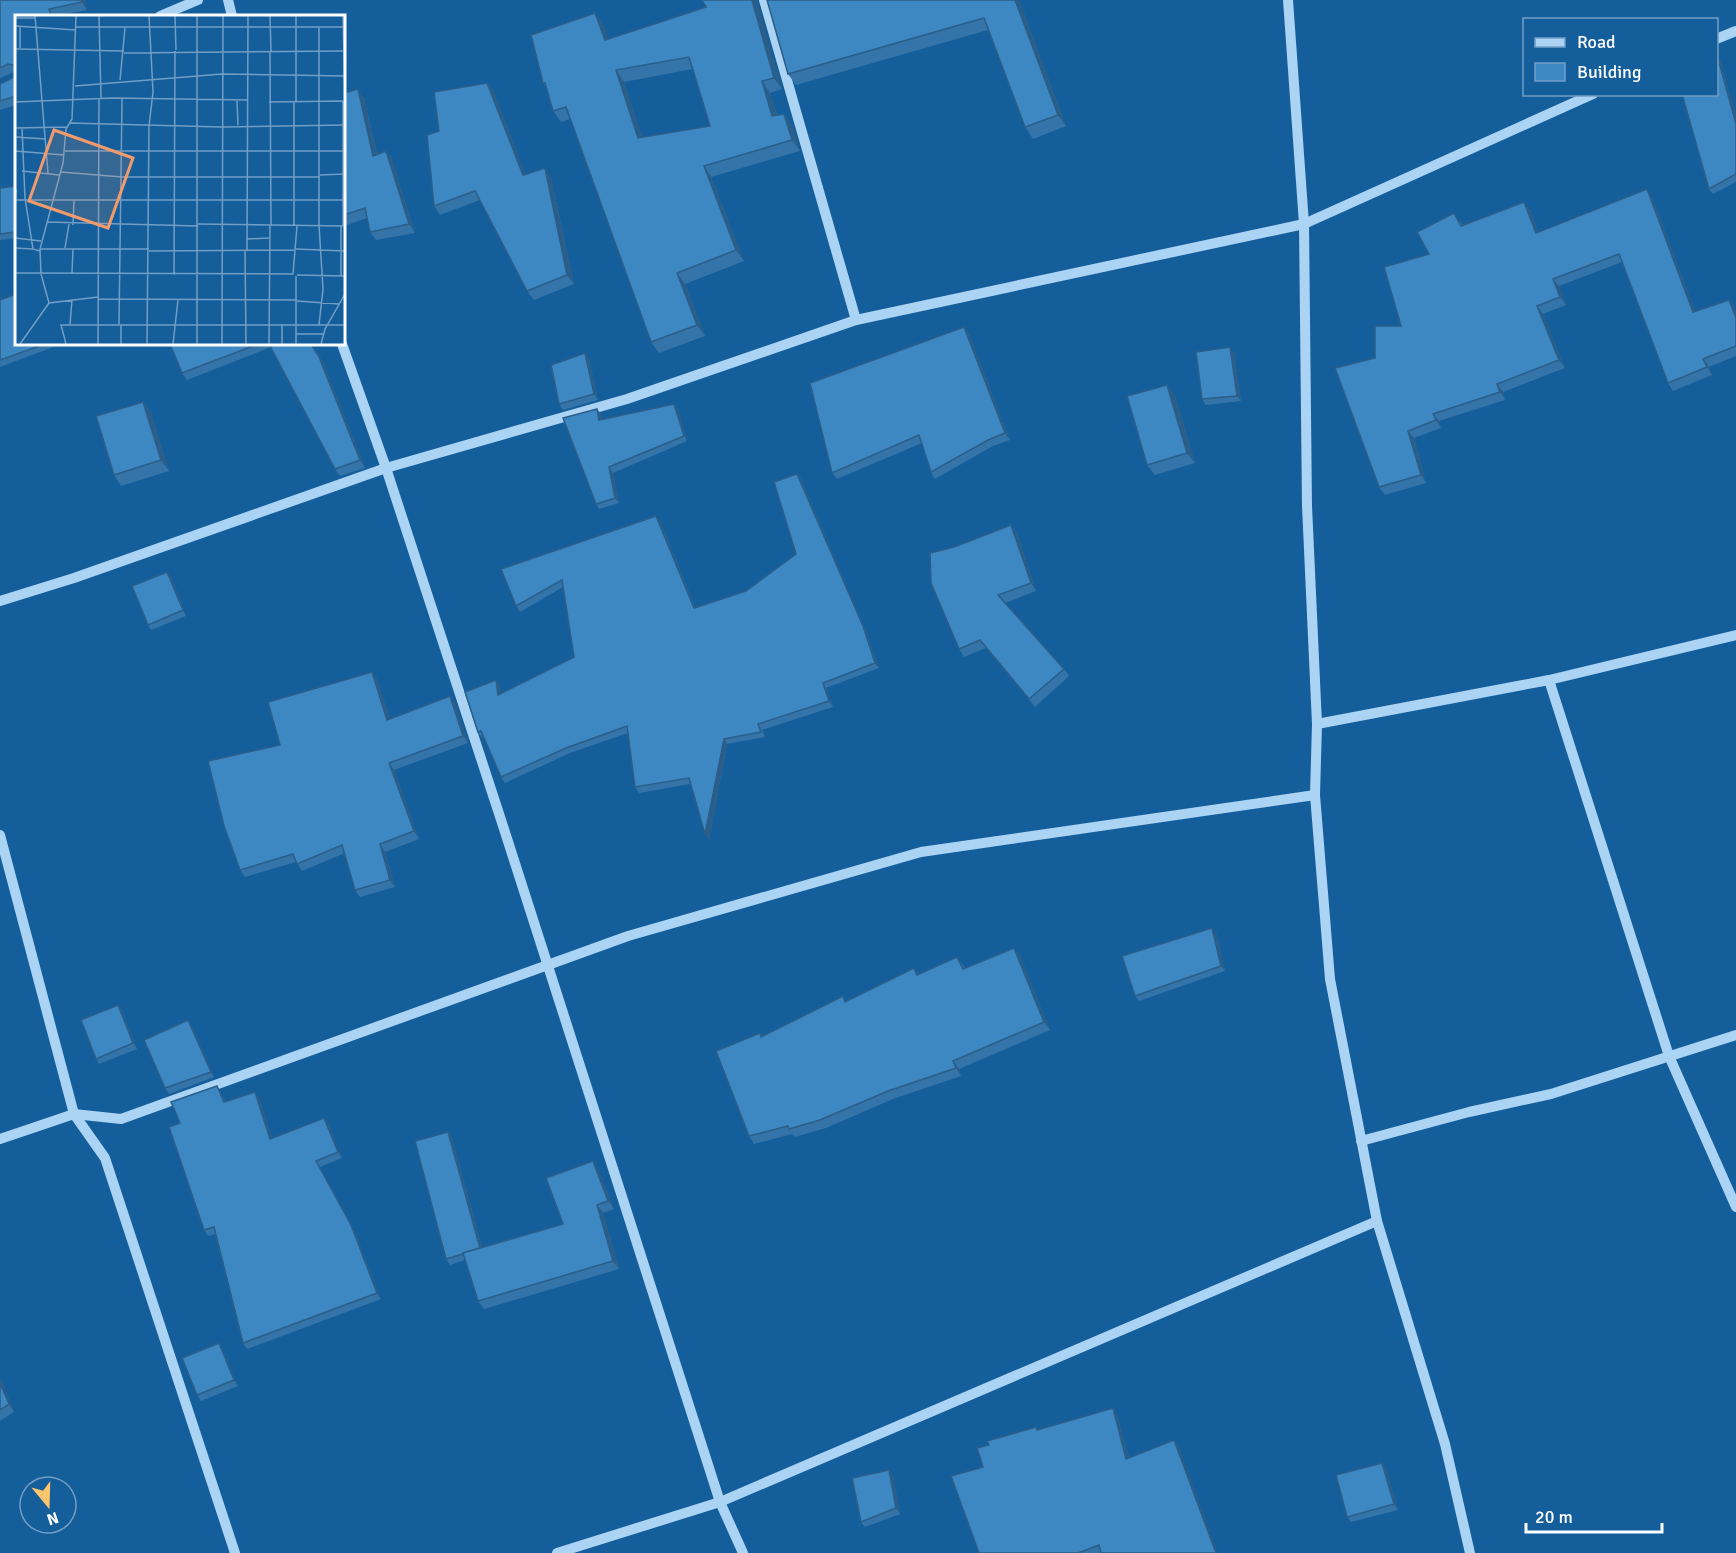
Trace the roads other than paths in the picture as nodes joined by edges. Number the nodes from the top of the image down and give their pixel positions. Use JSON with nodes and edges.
{"nodes":[{"id":1,"x":198,"y":0,"type":"edge"},
{"id":2,"x":228,"y":0,"type":"edge"},
{"id":3,"x":764,"y":0,"type":"edge"},
{"id":4,"x":1288,"y":0,"type":"edge"},
{"id":5,"x":162,"y":15,"type":"edge"},
{"id":6,"x":232,"y":15,"type":"edge"},
{"id":7,"x":1736,"y":31,"type":"edge"},
{"id":8,"x":1718,"y":38,"type":"edge"},
{"id":9,"x":1589,"y":96,"type":"edge"},
{"id":10,"x":1304,"y":224,"type":"junction"},
{"id":11,"x":856,"y":320,"type":"junction"},
{"id":12,"x":342,"y":345,"type":"edge"},
{"id":13,"x":386,"y":468,"type":"junction"},
{"id":14,"x":0,"y":601,"type":"edge"},
{"id":15,"x":1736,"y":635,"type":"edge"},
{"id":16,"x":1549,"y":680,"type":"junction"},
{"id":17,"x":1317,"y":724,"type":"junction"},
{"id":18,"x":1315,"y":795,"type":"junction"},
{"id":19,"x":0,"y":835,"type":"edge"},
{"id":20,"x":547,"y":965,"type":"junction"},
{"id":21,"x":1736,"y":1035,"type":"edge"},
{"id":22,"x":1669,"y":1056,"type":"junction"},
{"id":23,"x":74,"y":1114,"type":"junction"},
{"id":24,"x":0,"y":1139,"type":"edge"},
{"id":25,"x":1361,"y":1141,"type":"junction"},
{"id":26,"x":1736,"y":1207,"type":"edge"},
{"id":27,"x":1377,"y":1221,"type":"junction"},
{"id":28,"x":720,"y":1502,"type":"junction"},
{"id":29,"x":235,"y":1553,"type":"edge"},
{"id":30,"x":557,"y":1553,"type":"edge"},
{"id":31,"x":742,"y":1553,"type":"edge"},
{"id":32,"x":1470,"y":1553,"type":"edge"}],
"edges":[{"from":1,"to":5,"type":"street"},
{"from":2,"to":6,"type":"street"},
{"from":3,"to":11,"type":"street"},
{"from":4,"to":10,"type":"street"},
{"from":7,"to":8,"type":"street"},
{"from":9,"to":10,"type":"street"},
{"from":10,"to":11,"type":"street"},
{"from":10,"to":17,"type":"street"},
{"from":11,"to":13,"type":"street"},
{"from":12,"to":13,"type":"street"},
{"from":13,"to":14,"type":"street"},
{"from":13,"to":20,"type":"street"},
{"from":15,"to":16,"type":"street"},
{"from":16,"to":17,"type":"street"},
{"from":16,"to":22,"type":"street"},
{"from":17,"to":18,"type":"street"},
{"from":18,"to":20,"type":"street"},
{"from":18,"to":25,"type":"street"},
{"from":19,"to":23,"type":"street"},
{"from":20,"to":23,"type":"street"},
{"from":20,"to":28,"type":"street"},
{"from":21,"to":22,"type":"street"},
{"from":22,"to":25,"type":"street"},
{"from":22,"to":26,"type":"street"},
{"from":23,"to":24,"type":"street"},
{"from":23,"to":29,"type":"street"},
{"from":25,"to":27,"type":"street"},
{"from":27,"to":28,"type":"street"},
{"from":27,"to":32,"type":"street"},
{"from":28,"to":30,"type":"street"},
{"from":28,"to":31,"type":"street"}]}
